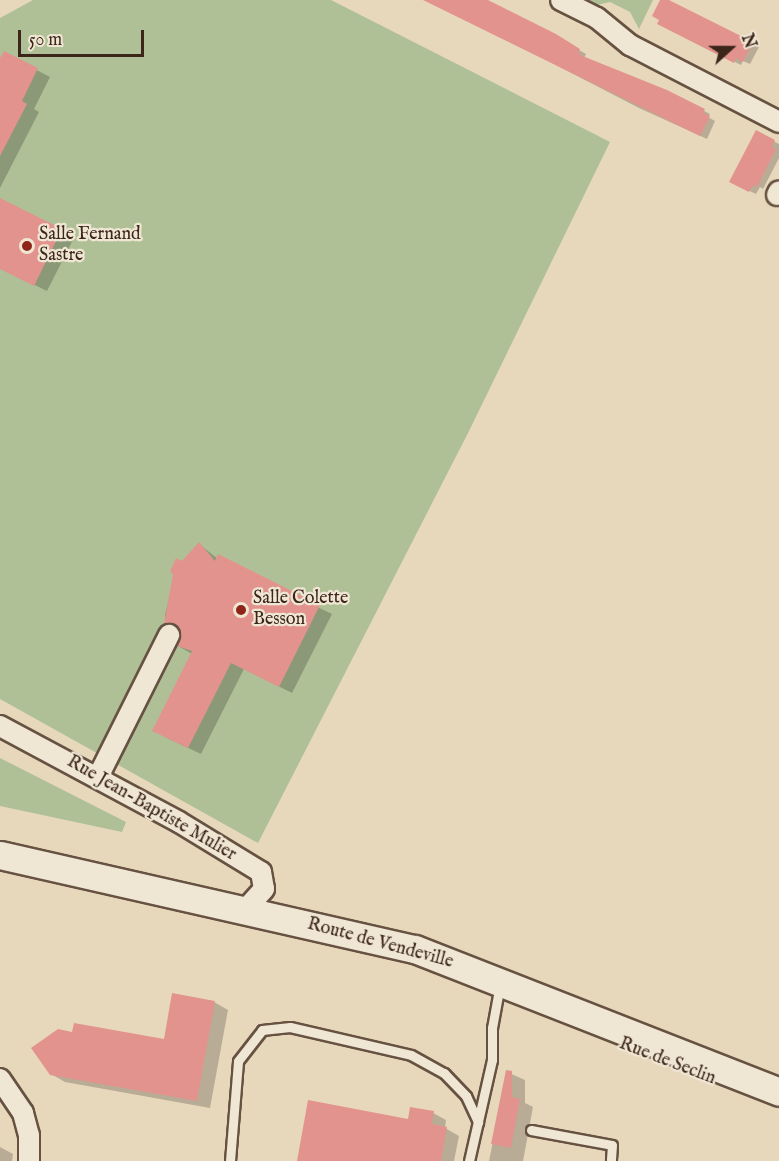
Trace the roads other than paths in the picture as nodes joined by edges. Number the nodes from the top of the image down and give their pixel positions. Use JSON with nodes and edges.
{"nodes":[{"id":1,"x":561,"y":0,"type":"edge"},
{"id":2,"x":779,"y":122,"type":"edge"},
{"id":3,"x":169,"y":635,"type":"dead end"},
{"id":4,"x":0,"y":726,"type":"edge"},
{"id":5,"x":98,"y":777,"type":"junction"},
{"id":6,"x":0,"y":855,"type":"edge"},
{"id":7,"x":0,"y":870,"type":"edge"},
{"id":8,"x":245,"y":910,"type":"junction"},
{"id":9,"x":499,"y":988,"type":"junction"},
{"id":10,"x":555,"y":1018,"type":"joint"},
{"id":11,"x":0,"y":1079,"type":"edge"},
{"id":12,"x":779,"y":1092,"type":"edge"},
{"id":13,"x":779,"y":1106,"type":"edge"},
{"id":14,"x":478,"y":1122,"type":"junction"},
{"id":15,"x":531,"y":1130,"type":"dead end"},
{"id":16,"x":29,"y":1161,"type":"edge"},
{"id":17,"x":230,"y":1161,"type":"edge"},
{"id":18,"x":469,"y":1161,"type":"edge"},
{"id":19,"x":611,"y":1161,"type":"edge"}],
"edges":[{"from":1,"to":2,"type":"street"},
{"from":3,"to":5,"type":"street"},
{"from":4,"to":5,"type":"street","name":"Rue Jean-Baptiste Mulier"},
{"from":5,"to":8,"type":"street","name":"Rue Jean-Baptiste Mulier"},
{"from":6,"to":8,"type":"main road","name":"Route de Vendeville"},
{"from":7,"to":9,"type":"main road","name":"Route de Vendeville"},
{"from":8,"to":9,"type":"main road","name":"Route de Vendeville"},
{"from":9,"to":10,"type":"main road","name":"Route de Vendeville"},
{"from":9,"to":12,"type":"main road","name":"Route de Vendeville"},
{"from":9,"to":14,"type":"lane"},
{"from":10,"to":13,"type":"main road","name":"Rue de Seclin"},
{"from":11,"to":16,"type":"street"},
{"from":14,"to":17,"type":"lane"},
{"from":14,"to":18,"type":"lane"},
{"from":15,"to":19,"type":"lane"}]}
